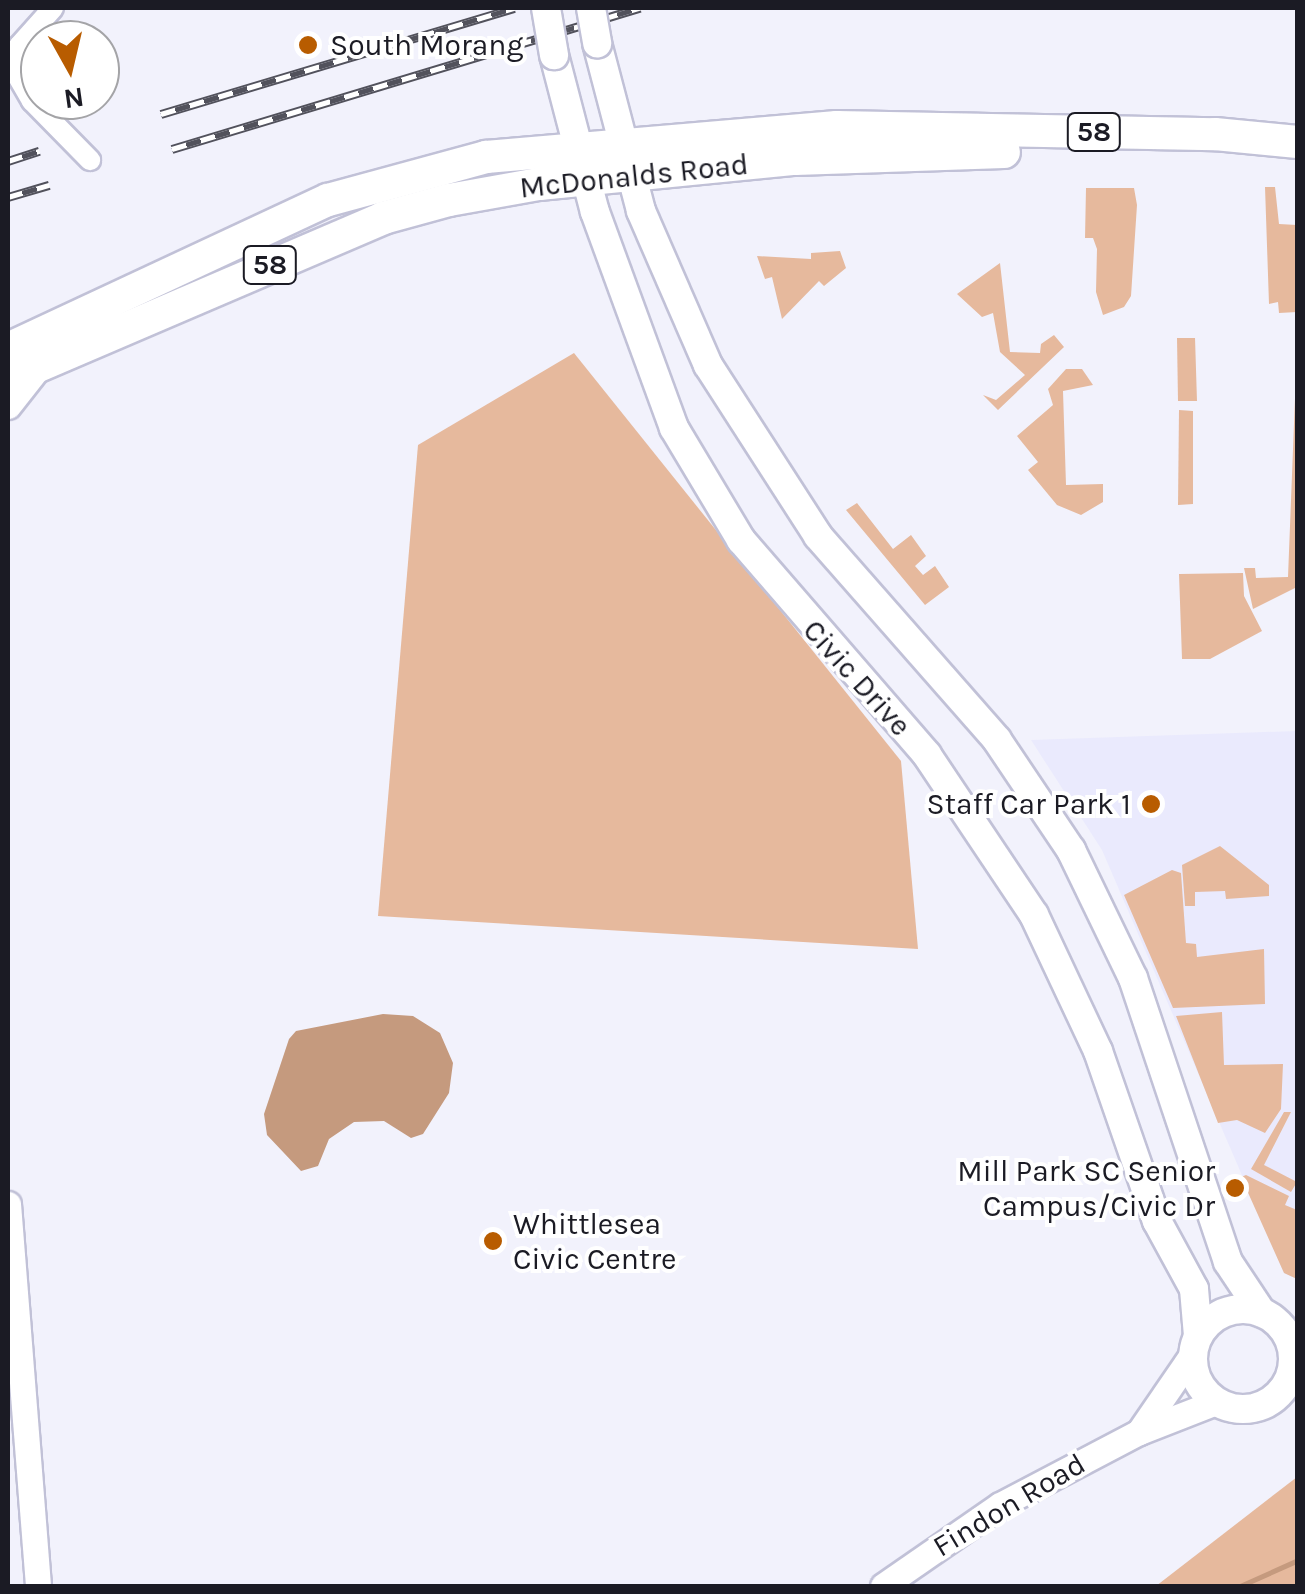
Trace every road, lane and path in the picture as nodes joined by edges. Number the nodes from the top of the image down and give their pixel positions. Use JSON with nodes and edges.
{"nodes":[{"id":1,"x":52,"y":8,"type":"edge"},
{"id":2,"x":546,"y":8,"type":"edge"},
{"id":3,"x":591,"y":8,"type":"edge"},
{"id":4,"x":620,"y":142,"type":"junction"},
{"id":5,"x":1298,"y":143,"type":"edge"},
{"id":6,"x":575,"y":146,"type":"junction"},
{"id":7,"x":90,"y":160,"type":"dead end"},
{"id":8,"x":630,"y":175,"type":"junction"},
{"id":9,"x":585,"y":179,"type":"junction"},
{"id":10,"x":16,"y":357,"type":"edge"},
{"id":11,"x":8,"y":406,"type":"edge"},
{"id":12,"x":8,"y":1204,"type":"edge"},
{"id":13,"x":1277,"y":1318,"type":"edge"},
{"id":14,"x":1196,"y":1345,"type":"junction"},
{"id":15,"x":1294,"y":1372,"type":"edge"},
{"id":16,"x":1216,"y":1402,"type":"junction"},
{"id":17,"x":1139,"y":1432,"type":"junction"},
{"id":18,"x":38,"y":1586,"type":"edge"},
{"id":19,"x":883,"y":1586,"type":"edge"}],
"edges":[{"from":1,"to":7,"type":"street"},
{"from":2,"to":6,"type":"main road","name":"Civic Drive","bridge":true},
{"from":3,"to":4,"type":"main road","bridge":true},
{"from":4,"to":5,"type":"main road","name":"McDonalds Road","number":"58"},
{"from":4,"to":6,"type":"main road","name":"McDonalds Road","number":"58"},
{"from":4,"to":8,"type":"main road"},
{"from":5,"to":8,"type":"main road","name":"McDonalds Road","number":"58"},
{"from":6,"to":9,"type":"main road","name":"Civic Drive"},
{"from":6,"to":10,"type":"main road","name":"McDonalds Road","number":"58"},
{"from":8,"to":9,"type":"main road","name":"McDonalds Road","number":"58"},
{"from":8,"to":13,"type":"main road"},
{"from":9,"to":10,"type":"main road","name":"McDonalds Road","number":"58"},
{"from":9,"to":14,"type":"main road","name":"Civic Drive"},
{"from":10,"to":11,"type":"street"},
{"from":12,"to":18,"type":"street"},
{"from":13,"to":14,"type":"main road"},
{"from":13,"to":15,"type":"main road"},
{"from":14,"to":16,"type":"main road"},
{"from":14,"to":17,"type":"street","name":"Findon Road"},
{"from":15,"to":16,"type":"main road"},
{"from":16,"to":17,"type":"street","name":"Findon Road"},
{"from":17,"to":19,"type":"street","name":"Findon Road"}]}
